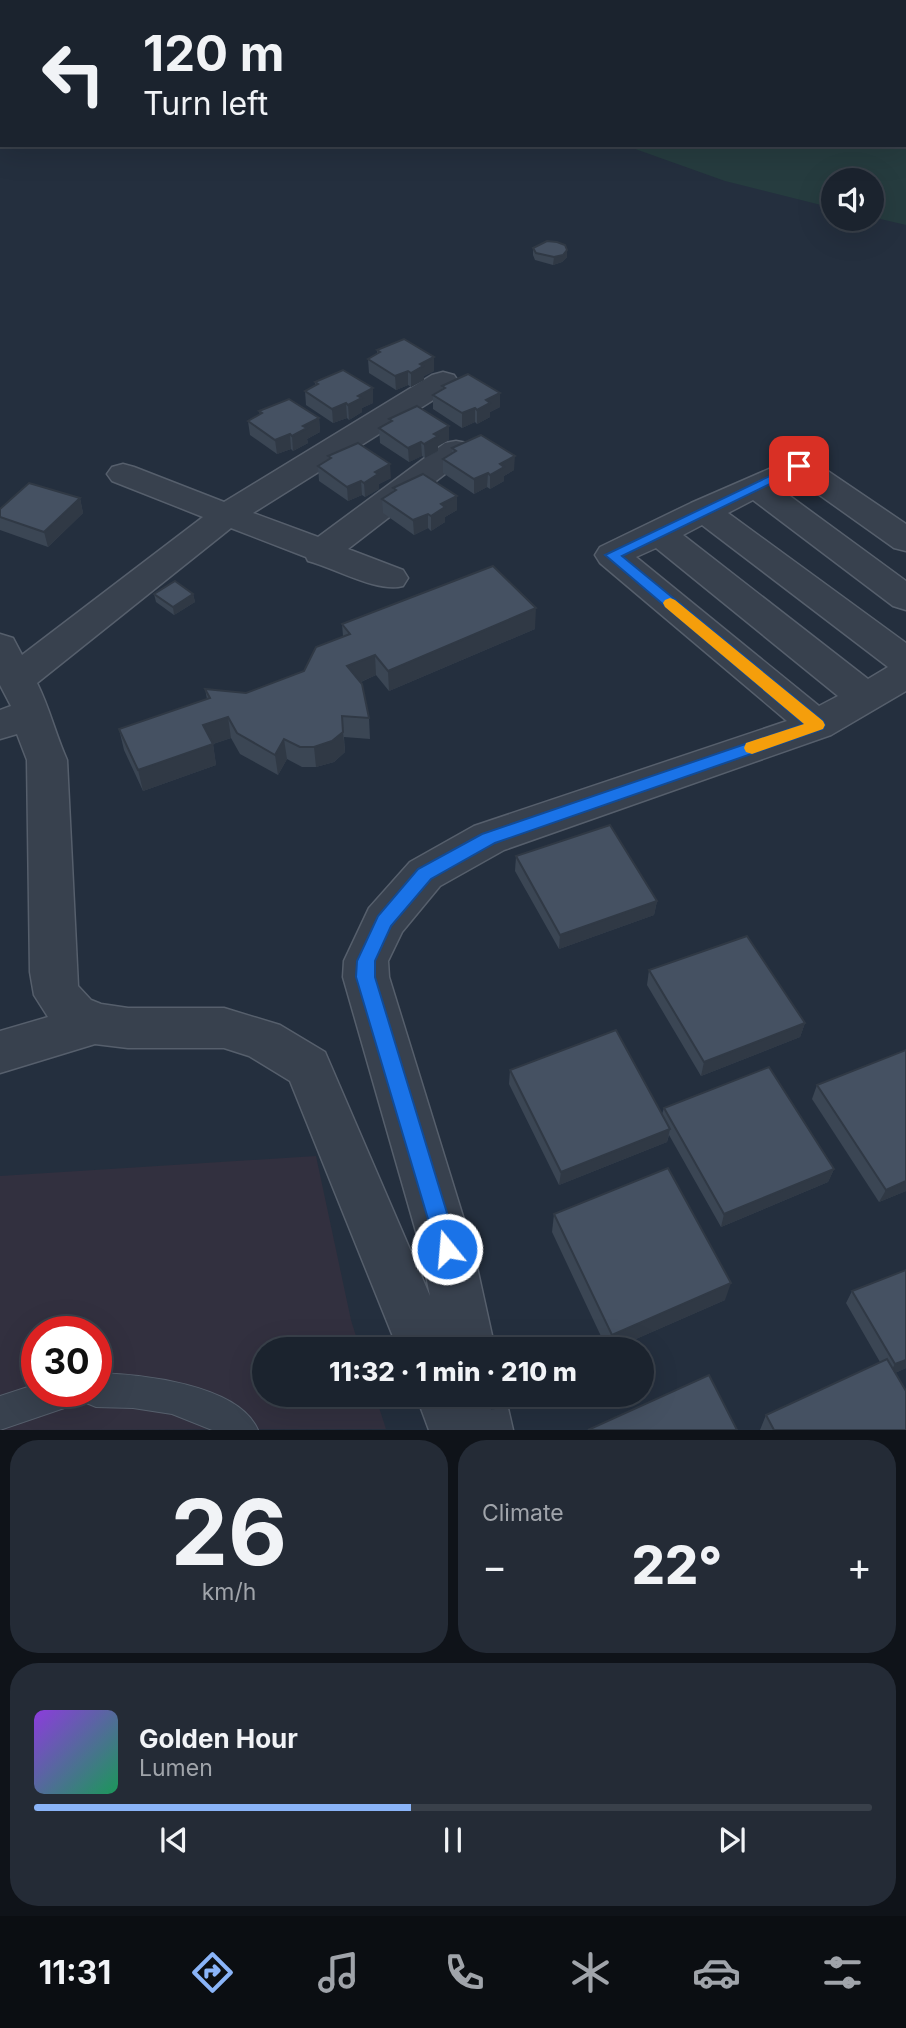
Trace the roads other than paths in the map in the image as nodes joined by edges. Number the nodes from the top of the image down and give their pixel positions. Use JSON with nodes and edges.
{"nodes":[{"id":1,"x":443,"y":381,"type":"dead end"},
{"id":2,"x":456,"y":450,"type":"edge"},
{"id":3,"x":123,"y":474,"type":"dead end"},
{"id":4,"x":755,"y":486,"type":"junction"},
{"id":5,"x":704,"y":510,"type":"junction"},
{"id":6,"x":226,"y":515,"type":"junction"},
{"id":7,"x":659,"y":533,"type":"junction"},
{"id":8,"x":906,"y":540,"type":"edge"},
{"id":9,"x":320,"y":552,"type":"junction"},
{"id":10,"x":391,"y":578,"type":"dead end"},
{"id":11,"x":906,"y":598,"type":"edge"},
{"id":12,"x":906,"y":662,"type":"edge"},
{"id":13,"x":906,"y":674,"type":"edge"},
{"id":14,"x":12,"y":691,"type":"edge"},
{"id":15,"x":865,"y":697,"type":"junction"},
{"id":16,"x":817,"y":725,"type":"junction"},
{"id":17,"x":95,"y":1024,"type":"junction"},
{"id":18,"x":0,"y":1052,"type":"edge"},
{"id":19,"x":420,"y":1337,"type":"edge"},
{"id":20,"x":465,"y":1337,"type":"edge"},
{"id":21,"x":112,"y":1391,"type":"edge"},
{"id":22,"x":21,"y":1406,"type":"edge"},
{"id":23,"x":449,"y":1407,"type":"edge"},
{"id":24,"x":479,"y":1407,"type":"edge"},
{"id":25,"x":0,"y":1413,"type":"edge"},
{"id":26,"x":241,"y":1430,"type":"edge"},
{"id":27,"x":458,"y":1430,"type":"edge"},
{"id":28,"x":484,"y":1430,"type":"edge"}],
"edges":[{"from":1,"to":6,"type":"street"},
{"from":2,"to":9,"type":"street"},
{"from":3,"to":6,"type":"street"},
{"from":4,"to":5,"type":"street"},
{"from":4,"to":8,"type":"street"},
{"from":4,"to":11,"type":"street"},
{"from":5,"to":7,"type":"street"},
{"from":5,"to":12,"type":"street"},
{"from":6,"to":9,"type":"street"},
{"from":6,"to":14,"type":"street"},
{"from":7,"to":15,"type":"street"},
{"from":7,"to":16,"type":"street"},
{"from":9,"to":10,"type":"street"},
{"from":13,"to":15,"type":"street"},
{"from":14,"to":17,"type":"street"},
{"from":15,"to":16,"type":"street"},
{"from":16,"to":20,"type":"street"},
{"from":17,"to":18,"type":"street"},
{"from":17,"to":19,"type":"street"},
{"from":21,"to":26,"type":"lane"},
{"from":22,"to":25,"type":"lane"},
{"from":23,"to":27,"type":"street"},
{"from":24,"to":28,"type":"street"}]}
